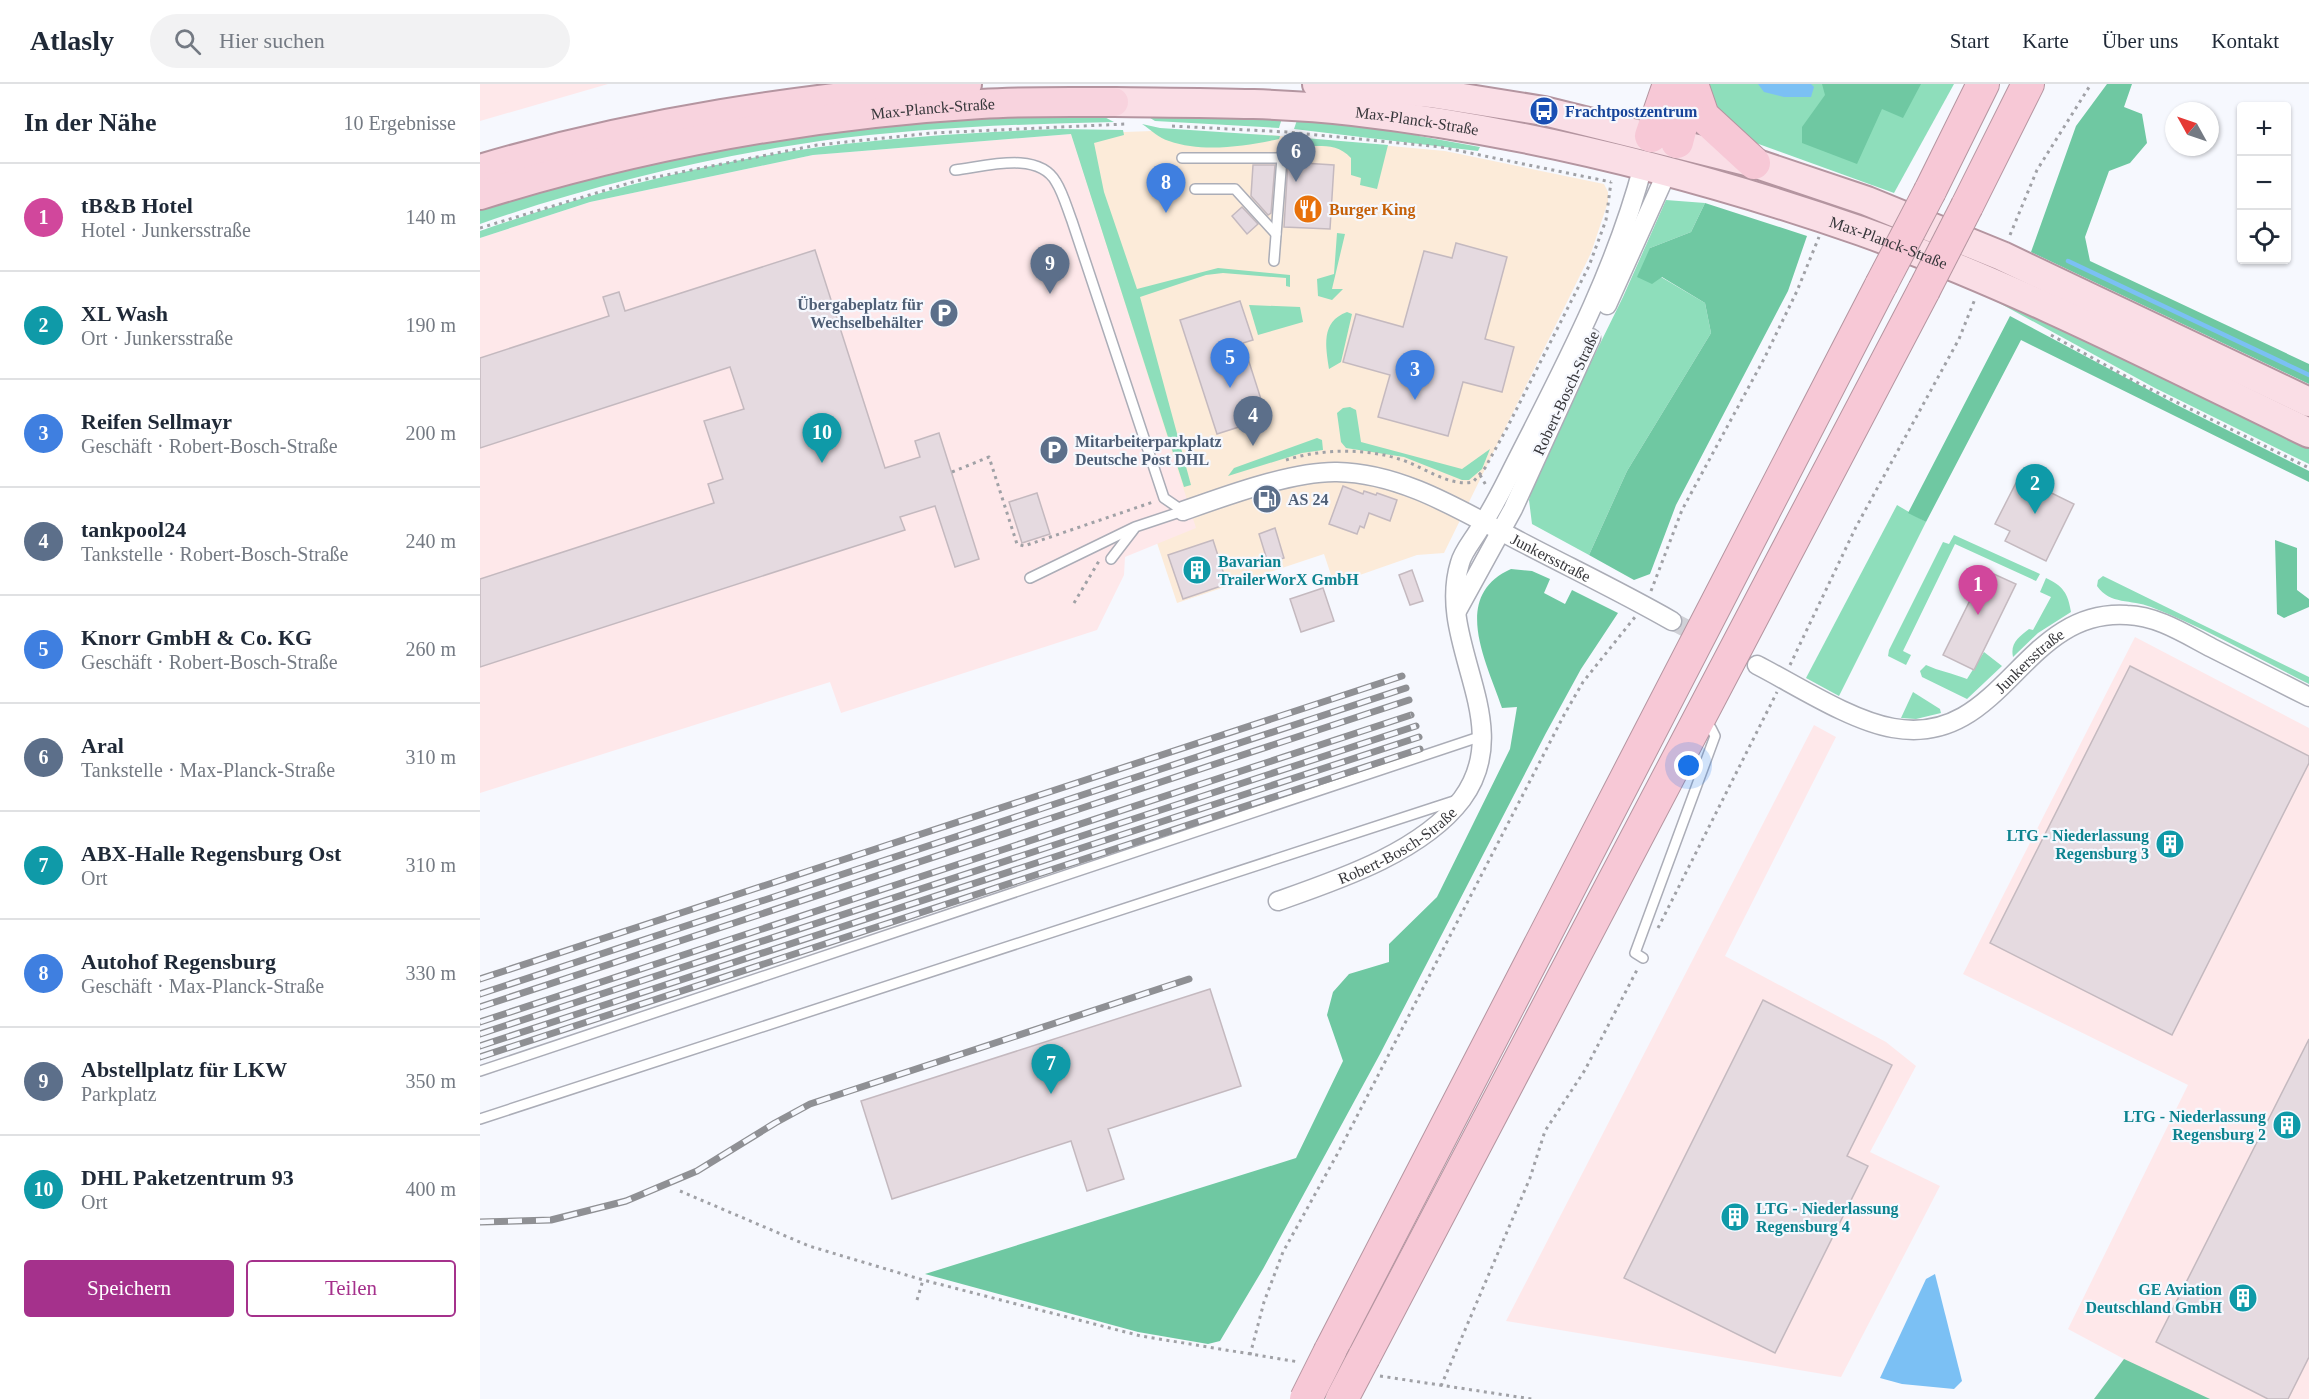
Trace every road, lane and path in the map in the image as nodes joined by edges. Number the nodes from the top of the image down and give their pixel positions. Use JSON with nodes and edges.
{"nodes":[{"id":1,"x":967,"y":84,"type":"edge"},
{"id":2,"x":1317,"y":84,"type":"edge"},
{"id":3,"x":1669,"y":84,"type":"edge"},
{"id":4,"x":1692,"y":84,"type":"edge"},
{"id":5,"x":1983,"y":84,"type":"edge"},
{"id":6,"x":2028,"y":84,"type":"edge"},
{"id":7,"x":2091,"y":84,"type":"edge"},
{"id":8,"x":1121,"y":113,"type":"junction"},
{"id":9,"x":1170,"y":126,"type":"dead end"},
{"id":10,"x":1664,"y":139,"type":"junction"},
{"id":11,"x":1182,"y":158,"type":"dead end"},
{"id":12,"x":1754,"y":163,"type":"junction"},
{"id":13,"x":480,"y":170,"type":"edge"},
{"id":14,"x":955,"y":170,"type":"dead end"},
{"id":15,"x":1649,"y":175,"type":"junction"},
{"id":16,"x":1611,"y":182,"type":"junction"},
{"id":17,"x":1195,"y":189,"type":"dead end"},
{"id":18,"x":480,"y":195,"type":"edge"},
{"id":19,"x":480,"y":228,"type":"edge"},
{"id":20,"x":1820,"y":233,"type":"dead end"},
{"id":21,"x":1276,"y":234,"type":"junction"},
{"id":22,"x":2002,"y":256,"type":"junction"},
{"id":23,"x":1274,"y":261,"type":"dead end"},
{"id":24,"x":1977,"y":295,"type":"dead end"},
{"id":25,"x":2043,"y":330,"type":"dead end"},
{"id":26,"x":2309,"y":402,"type":"edge"},
{"id":27,"x":2309,"y":433,"type":"edge"},
{"id":28,"x":1280,"y":462,"type":"dead end"},
{"id":29,"x":2309,"y":468,"type":"edge"},
{"id":30,"x":952,"y":472,"type":"dead end"},
{"id":31,"x":1164,"y":498,"type":"junction"},
{"id":32,"x":1183,"y":511,"type":"junction"},
{"id":33,"x":1090,"y":524,"type":"junction"},
{"id":34,"x":1135,"y":527,"type":"junction"},
{"id":35,"x":1491,"y":527,"type":"junction"},
{"id":36,"x":1097,"y":545,"type":"junction"},
{"id":37,"x":1111,"y":559,"type":"dead end"},
{"id":38,"x":1030,"y":578,"type":"dead end"},
{"id":39,"x":1074,"y":603,"type":"dead end"},
{"id":40,"x":1645,"y":606,"type":"junction"},
{"id":41,"x":1672,"y":621,"type":"tunnel mouth"},
{"id":42,"x":1757,"y":665,"type":"tunnel mouth"},
{"id":43,"x":1784,"y":678,"type":"junction"},
{"id":44,"x":2309,"y":698,"type":"edge"},
{"id":45,"x":1711,"y":728,"type":"dead end"},
{"id":46,"x":1484,"y":735,"type":"junction"},
{"id":47,"x":1462,"y":798,"type":"junction"},
{"id":48,"x":1278,"y":901,"type":"dead end"},
{"id":49,"x":1643,"y":958,"type":"junction"},
{"id":50,"x":480,"y":1071,"type":"edge"},
{"id":51,"x":480,"y":1119,"type":"edge"},
{"id":52,"x":680,"y":1191,"type":"dead end"},
{"id":53,"x":924,"y":1280,"type":"junction"},
{"id":54,"x":917,"y":1300,"type":"dead end"},
{"id":55,"x":1250,"y":1354,"type":"junction"},
{"id":56,"x":1317,"y":1357,"type":"junction"},
{"id":57,"x":1370,"y":1366,"type":"junction"},
{"id":58,"x":1441,"y":1386,"type":"junction"},
{"id":59,"x":1306,"y":1399,"type":"edge"},
{"id":60,"x":1342,"y":1399,"type":"edge"},
{"id":61,"x":1532,"y":1399,"type":"edge"}],
"edges":[{"from":1,"to":13,"type":"highway","name":"Max-Planck-Straße"},
{"from":2,"to":10,"type":"main road","name":"Max-Planck-Straße"},
{"from":3,"to":10,"type":"highway"},
{"from":4,"to":10,"type":"highway"},
{"from":4,"to":12,"type":"highway"},
{"from":5,"to":56,"type":"highway","bridge":true},
{"from":6,"to":57,"type":"highway","bridge":true},
{"from":7,"to":22,"type":"path"},
{"from":8,"to":15,"type":"main road","name":"Max-Planck-Straße"},
{"from":8,"to":18,"type":"highway","name":"Max-Planck-Straße"},
{"from":8,"to":19,"type":"path"},
{"from":9,"to":16,"type":"path"},
{"from":10,"to":12,"type":"main road","name":"Max-Planck-Straße"},
{"from":10,"to":15,"type":"main road"},
{"from":11,"to":21,"type":"lane"},
{"from":12,"to":22,"type":"main road","name":"Max-Planck-Straße"},
{"from":14,"to":31,"type":"lane"},
{"from":15,"to":16,"type":"path"},
{"from":15,"to":27,"type":"main road","name":"Max-Planck-Straße"},
{"from":15,"to":35,"type":"street","name":"Robert-Bosch-Straße"},
{"from":15,"to":35,"type":"street","name":"Robert-Bosch-Straße"},
{"from":16,"to":28,"type":"path"},
{"from":17,"to":21,"type":"lane"},
{"from":20,"to":40,"type":"path"},
{"from":21,"to":23,"type":"lane"},
{"from":22,"to":26,"type":"main road","name":"Max-Planck-Straße"},
{"from":24,"to":43,"type":"path"},
{"from":25,"to":29,"type":"path"},
{"from":30,"to":33,"type":"path"},
{"from":31,"to":32,"type":"lane"},
{"from":31,"to":33,"type":"path"},
{"from":32,"to":34,"type":"lane"},
{"from":32,"to":35,"type":"street"},
{"from":33,"to":36,"type":"path"},
{"from":34,"to":36,"type":"lane"},
{"from":34,"to":37,"type":"lane"},
{"from":35,"to":40,"type":"street","name":"Junkersstraße"},
{"from":35,"to":46,"type":"street","name":"Robert-Bosch-Straße"},
{"from":36,"to":38,"type":"lane"},
{"from":36,"to":39,"type":"path"},
{"from":40,"to":41,"type":"street","name":"Junkersstraße"},
{"from":40,"to":55,"type":"path"},
{"from":42,"to":43,"type":"street","name":"Junkersstraße"},
{"from":43,"to":44,"type":"street","name":"Junkersstraße"},
{"from":43,"to":49,"type":"path"},
{"from":45,"to":49,"type":"lane"},
{"from":46,"to":47,"type":"street","name":"Robert-Bosch-Straße"},
{"from":46,"to":50,"type":"lane"},
{"from":47,"to":48,"type":"street","name":"Robert-Bosch-Straße"},
{"from":47,"to":51,"type":"lane"},
{"from":49,"to":58,"type":"path"},
{"from":52,"to":53,"type":"path"},
{"from":53,"to":54,"type":"path"},
{"from":53,"to":55,"type":"path"},
{"from":55,"to":56,"type":"path"},
{"from":56,"to":59,"type":"highway","bridge":true},
{"from":57,"to":58,"type":"path"},
{"from":57,"to":60,"type":"highway","bridge":true},
{"from":58,"to":61,"type":"path"}]}
